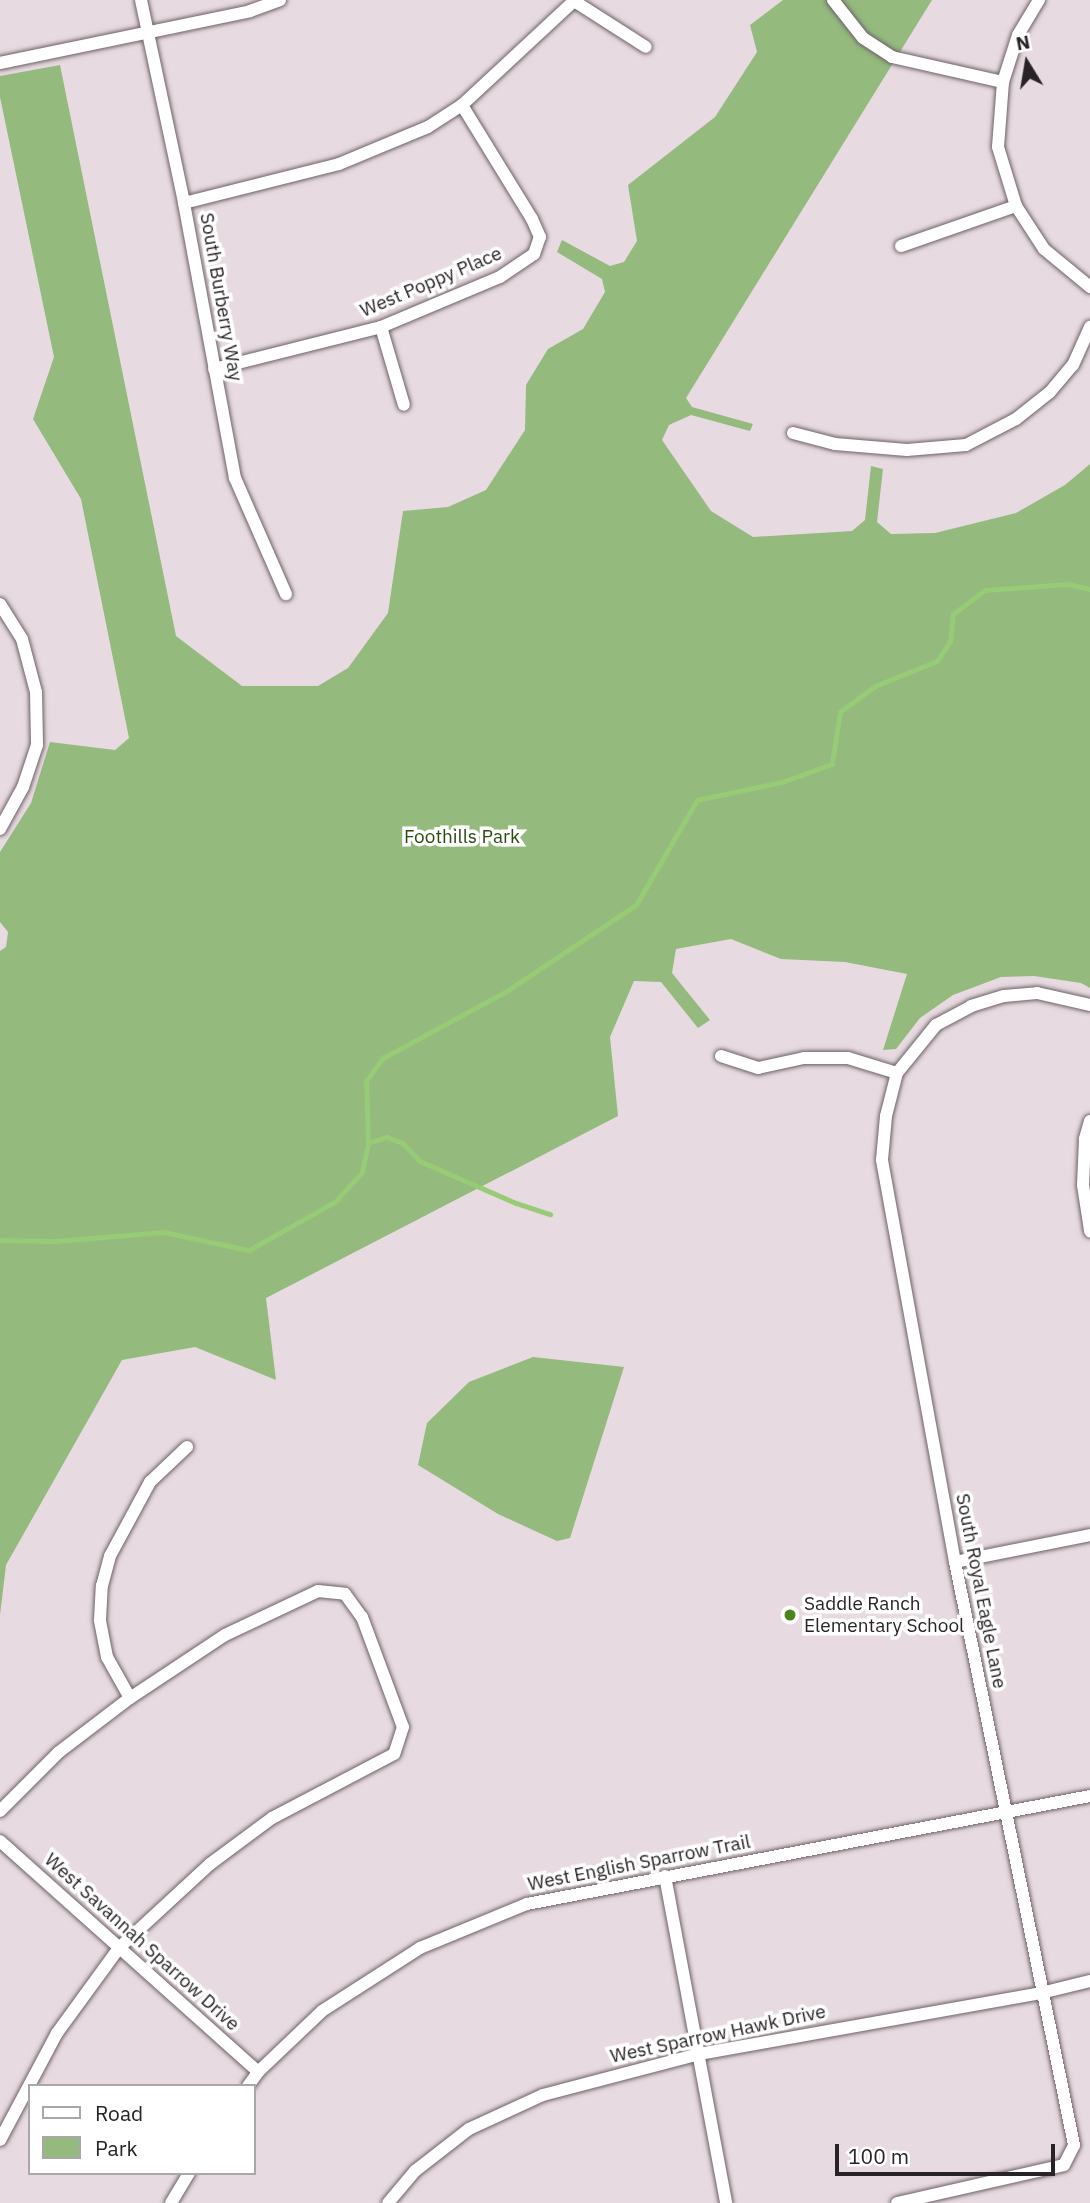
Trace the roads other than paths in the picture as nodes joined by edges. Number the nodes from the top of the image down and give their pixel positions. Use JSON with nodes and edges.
{"nodes":[{"id":1,"x":141,"y":0,"type":"edge"},
{"id":2,"x":280,"y":0,"type":"edge"},
{"id":3,"x":833,"y":0,"type":"edge"},
{"id":4,"x":1039,"y":0,"type":"edge"},
{"id":5,"x":574,"y":1,"type":"edge"},
{"id":6,"x":147,"y":34,"type":"junction"},
{"id":7,"x":646,"y":47,"type":"dead end"},
{"id":8,"x":0,"y":63,"type":"edge"},
{"id":9,"x":1003,"y":82,"type":"junction"},
{"id":10,"x":462,"y":104,"type":"junction"},
{"id":11,"x":184,"y":203,"type":"junction"},
{"id":12,"x":1016,"y":206,"type":"junction"},
{"id":13,"x":901,"y":246,"type":"dead end"},
{"id":14,"x":1090,"y":287,"type":"edge"},
{"id":15,"x":381,"y":327,"type":"junction"},
{"id":16,"x":1090,"y":327,"type":"edge"},
{"id":17,"x":214,"y":369,"type":"junction"},
{"id":18,"x":404,"y":405,"type":"dead end"},
{"id":19,"x":793,"y":433,"type":"dead end"},
{"id":20,"x":286,"y":594,"type":"dead end"},
{"id":21,"x":0,"y":604,"type":"edge"},
{"id":22,"x":0,"y":829,"type":"edge"},
{"id":23,"x":1090,"y":1005,"type":"edge"},
{"id":24,"x":721,"y":1056,"type":"dead end"},
{"id":25,"x":897,"y":1073,"type":"junction"},
{"id":26,"x":1090,"y":1121,"type":"edge"},
{"id":27,"x":1090,"y":1231,"type":"edge"},
{"id":28,"x":187,"y":1447,"type":"dead end"},
{"id":29,"x":1090,"y":1535,"type":"edge"},
{"id":30,"x":955,"y":1562,"type":"junction"},
{"id":31,"x":130,"y":1698,"type":"junction"},
{"id":32,"x":1090,"y":1796,"type":"edge"},
{"id":33,"x":0,"y":1811,"type":"edge"},
{"id":34,"x":1004,"y":1812,"type":"junction"},
{"id":35,"x":0,"y":1841,"type":"edge"},
{"id":36,"x":665,"y":1876,"type":"junction"},
{"id":37,"x":119,"y":1948,"type":"junction"},
{"id":38,"x":1090,"y":1981,"type":"edge"},
{"id":39,"x":1041,"y":1993,"type":"junction"},
{"id":40,"x":699,"y":2054,"type":"junction"},
{"id":41,"x":258,"y":2072,"type":"junction"},
{"id":42,"x":30,"y":2084,"type":"edge"},
{"id":43,"x":249,"y":2084,"type":"edge"},
{"id":44,"x":28,"y":2087,"type":"edge"},
{"id":45,"x":0,"y":2140,"type":"edge"},
{"id":46,"x":188,"y":2175,"type":"edge"},
{"id":47,"x":172,"y":2203,"type":"edge"},
{"id":48,"x":388,"y":2203,"type":"edge"},
{"id":49,"x":726,"y":2203,"type":"edge"},
{"id":50,"x":897,"y":2203,"type":"edge"}],
"edges":[{"from":1,"to":6,"type":"street","name":"South Burberry Way"},
{"from":2,"to":6,"type":"street"},
{"from":3,"to":9,"type":"street"},
{"from":4,"to":9,"type":"street"},
{"from":5,"to":7,"type":"street"},
{"from":5,"to":10,"type":"street"},
{"from":6,"to":8,"type":"street"},
{"from":6,"to":11,"type":"street","name":"South Burberry Way"},
{"from":9,"to":12,"type":"street"},
{"from":10,"to":11,"type":"street"},
{"from":10,"to":15,"type":"street","name":"West Poppy Place"},
{"from":11,"to":17,"type":"street","name":"South Burberry Way"},
{"from":12,"to":13,"type":"street"},
{"from":12,"to":14,"type":"street"},
{"from":15,"to":17,"type":"street","name":"West Poppy Place"},
{"from":15,"to":18,"type":"street"},
{"from":16,"to":19,"type":"street"},
{"from":17,"to":20,"type":"street","name":"South Burberry Way"},
{"from":21,"to":22,"type":"street"},
{"from":23,"to":25,"type":"street","name":"South Royal Eagle Lane"},
{"from":24,"to":25,"type":"street"},
{"from":25,"to":30,"type":"street","name":"South Royal Eagle Lane"},
{"from":26,"to":27,"type":"street"},
{"from":28,"to":31,"type":"street"},
{"from":29,"to":30,"type":"street"},
{"from":30,"to":34,"type":"street","name":"South Royal Eagle Lane"},
{"from":31,"to":33,"type":"street"},
{"from":31,"to":37,"type":"street"},
{"from":32,"to":34,"type":"street","name":"West English Sparrow Trail"},
{"from":34,"to":36,"type":"street","name":"West English Sparrow Trail"},
{"from":34,"to":39,"type":"street","name":"South Royal Eagle Lane"},
{"from":35,"to":37,"type":"street","name":"West Savannah Sparrow Drive"},
{"from":36,"to":40,"type":"street"},
{"from":36,"to":41,"type":"street","name":"West English Sparrow Trail"},
{"from":37,"to":41,"type":"street","name":"West Savannah Sparrow Drive"},
{"from":37,"to":42,"type":"street"},
{"from":38,"to":39,"type":"street","name":"West Sparrow Hawk Drive"},
{"from":39,"to":40,"type":"street","name":"West Sparrow Hawk Drive"},
{"from":39,"to":50,"type":"street","name":"South Royal Eagle Lane"},
{"from":40,"to":48,"type":"street","name":"West Sparrow Hawk Drive"},
{"from":40,"to":49,"type":"street"},
{"from":41,"to":43,"type":"street","name":"West English Sparrow Trail"},
{"from":44,"to":45,"type":"street"},
{"from":46,"to":47,"type":"street"}]}
